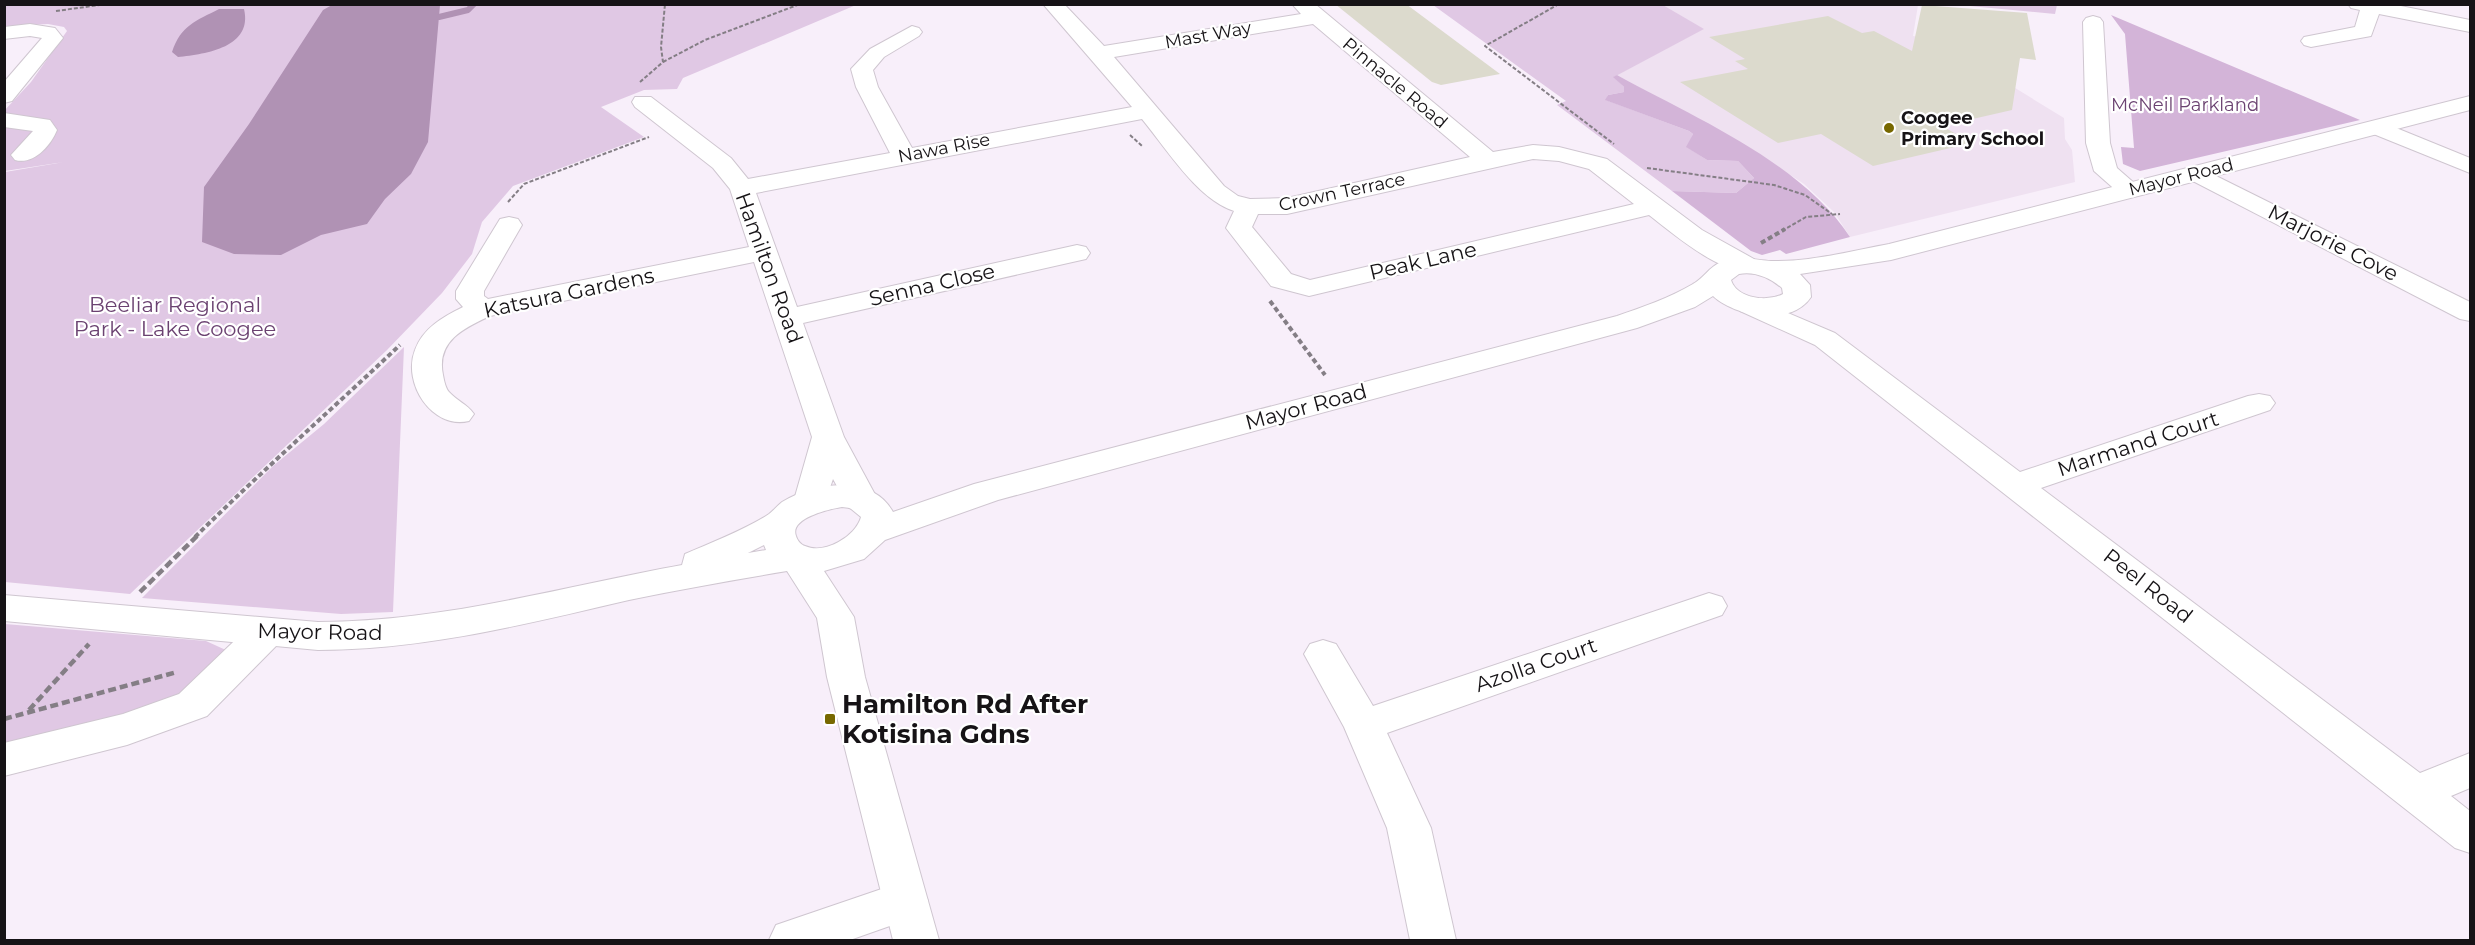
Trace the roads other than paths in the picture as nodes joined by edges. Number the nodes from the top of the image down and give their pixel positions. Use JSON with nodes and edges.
{"nodes":[{"id":1,"x":1053,"y":4,"type":"edge"},
{"id":2,"x":2365,"y":6,"type":"edge"},
{"id":3,"x":1310,"y":11,"type":"edge"},
{"id":4,"x":2093,"y":22,"type":"dead end"},
{"id":5,"x":2470,"y":26,"type":"edge"},
{"id":6,"x":912,"y":32,"type":"dead end"},
{"id":7,"x":4,"y":33,"type":"edge"},
{"id":8,"x":2311,"y":41,"type":"dead end"},
{"id":9,"x":1099,"y":54,"type":"junction"},
{"id":10,"x":4,"y":96,"type":"edge"},
{"id":11,"x":644,"y":102,"type":"road end"},
{"id":12,"x":2470,"y":103,"type":"edge"},
{"id":13,"x":1146,"y":111,"type":"junction"},
{"id":14,"x":4,"y":120,"type":"edge"},
{"id":15,"x":2379,"y":128,"type":"junction"},
{"id":16,"x":23,"y":155,"type":"dead end"},
{"id":17,"x":904,"y":156,"type":"junction"},
{"id":18,"x":1488,"y":160,"type":"junction"},
{"id":19,"x":2470,"y":166,"type":"edge"},
{"id":20,"x":2196,"y":173,"type":"junction"},
{"id":21,"x":742,"y":188,"type":"junction"},
{"id":22,"x":2129,"y":189,"type":"junction"},
{"id":23,"x":1248,"y":207,"type":"junction"},
{"id":24,"x":1653,"y":207,"type":"junction"},
{"id":25,"x":507,"y":216,"type":"road end"},
{"id":26,"x":763,"y":252,"type":"junction"},
{"id":27,"x":1891,"y":252,"type":"junction"},
{"id":28,"x":1077,"y":253,"type":"dead end"},
{"id":29,"x":1742,"y":267,"type":"junction"},
{"id":30,"x":1797,"y":296,"type":"junction"},
{"id":31,"x":1748,"y":305,"type":"junction"},
{"id":32,"x":482,"y":309,"type":"junction"},
{"id":33,"x":2470,"y":313,"type":"edge"},
{"id":34,"x":788,"y":318,"type":"junction"},
{"id":35,"x":1627,"y":322,"type":"junction"},
{"id":36,"x":1825,"y":339,"type":"junction"},
{"id":37,"x":2259,"y":403,"type":"dead end"},
{"id":38,"x":458,"y":414,"type":"dead end"},
{"id":39,"x":828,"y":437,"type":"junction"},
{"id":40,"x":2016,"y":485,"type":"junction"},
{"id":41,"x":811,"y":501,"type":"junction"},
{"id":42,"x":864,"y":520,"type":"junction"},
{"id":43,"x":782,"y":522,"type":"junction"},
{"id":44,"x":796,"y":557,"type":"junction"},
{"id":45,"x":632,"y":587,"type":"junction"},
{"id":46,"x":1709,"y":606,"type":"dead end"},
{"id":47,"x":4,"y":608,"type":"edge"},
{"id":48,"x":835,"y":617,"type":"junction"},
{"id":49,"x":266,"y":633,"type":"junction"},
{"id":50,"x":1323,"y":654,"type":"dead end"},
{"id":51,"x":1363,"y":724,"type":"junction"},
{"id":52,"x":4,"y":760,"type":"edge"},
{"id":53,"x":2470,"y":770,"type":"edge"},
{"id":54,"x":2416,"y":793,"type":"junction"},
{"id":55,"x":2470,"y":835,"type":"edge"},
{"id":56,"x":910,"y":921,"type":"edge"},
{"id":57,"x":792,"y":940,"type":"edge"},
{"id":58,"x":1433,"y":940,"type":"edge"}],
"edges":[{"from":1,"to":9,"type":"street","name":"Crown Terrace"},
{"from":2,"to":5,"type":"street"},
{"from":2,"to":8,"type":"street"},
{"from":3,"to":9,"type":"street","name":"Mast Way"},
{"from":3,"to":18,"type":"street","name":"Pinnacle Road"},
{"from":4,"to":22,"type":"street"},
{"from":6,"to":17,"type":"street"},
{"from":7,"to":10,"type":"street"},
{"from":9,"to":13,"type":"street","name":"Crown Terrace"},
{"from":11,"to":21,"type":"street","name":"Hamilton Road"},
{"from":12,"to":15,"type":"street","name":"Mayor Road"},
{"from":13,"to":17,"type":"street","name":"Nawa Rise"},
{"from":13,"to":23,"type":"street","name":"Crown Terrace"},
{"from":14,"to":16,"type":"street"},
{"from":15,"to":19,"type":"street"},
{"from":15,"to":20,"type":"street","name":"Mayor Road"},
{"from":17,"to":21,"type":"street","name":"Nawa Rise"},
{"from":18,"to":23,"type":"street","name":"Crown Terrace"},
{"from":18,"to":24,"type":"street","name":"Crown Terrace"},
{"from":20,"to":22,"type":"street","name":"Mayor Road"},
{"from":20,"to":33,"type":"street","name":"Marjorie Cove"},
{"from":21,"to":26,"type":"street","name":"Hamilton Road"},
{"from":22,"to":27,"type":"street","name":"Mayor Road"},
{"from":23,"to":24,"type":"street","name":"Peak Lane"},
{"from":24,"to":29,"type":"street","name":"Crown Terrace"},
{"from":25,"to":32,"type":"street"},
{"from":26,"to":32,"type":"street","name":"Katsura Gardens"},
{"from":26,"to":34,"type":"street","name":"Hamilton Road"},
{"from":27,"to":29,"type":"street","name":"Mayor Road"},
{"from":27,"to":30,"type":"street","name":"Mayor Road"},
{"from":28,"to":34,"type":"street","name":"Senna Close"},
{"from":29,"to":30,"type":"street","name":"Peel Road"},
{"from":29,"to":31,"type":"street","name":"Peel Road"},
{"from":29,"to":35,"type":"street","name":"Mayor Road"},
{"from":30,"to":31,"type":"street","name":"Mayor Road"},
{"from":30,"to":36,"type":"street","name":"Peel Road"},
{"from":31,"to":35,"type":"street","name":"Mayor Road"},
{"from":31,"to":36,"type":"street","name":"Peel Road"},
{"from":32,"to":38,"type":"street","name":"Katsura Gardens"},
{"from":34,"to":39,"type":"street","name":"Hamilton Road"},
{"from":35,"to":42,"type":"street","name":"Mayor Road"},
{"from":36,"to":40,"type":"street","name":"Peel Road"},
{"from":37,"to":40,"type":"street","name":"Marmand Court"},
{"from":39,"to":41,"type":"street"},
{"from":39,"to":42,"type":"street","name":"Hamilton Road"},
{"from":40,"to":54,"type":"street","name":"Peel Road"},
{"from":41,"to":42,"type":"street"},
{"from":41,"to":43,"type":"street"},
{"from":42,"to":44,"type":"street"},
{"from":42,"to":48,"type":"street"},
{"from":43,"to":44,"type":"street"},
{"from":43,"to":45,"type":"street","name":"Mayor Road"},
{"from":44,"to":45,"type":"street","name":"Mayor Road"},
{"from":44,"to":48,"type":"street"},
{"from":45,"to":49,"type":"street","name":"Mayor Road"},
{"from":46,"to":51,"type":"street","name":"Azolla Court"},
{"from":47,"to":49,"type":"street","name":"Mayor Road"},
{"from":48,"to":56,"type":"street"},
{"from":49,"to":52,"type":"street"},
{"from":50,"to":51,"type":"street"},
{"from":51,"to":58,"type":"street"},
{"from":53,"to":54,"type":"street"},
{"from":54,"to":55,"type":"street","name":"Peel Road"},
{"from":56,"to":57,"type":"street"}]}
